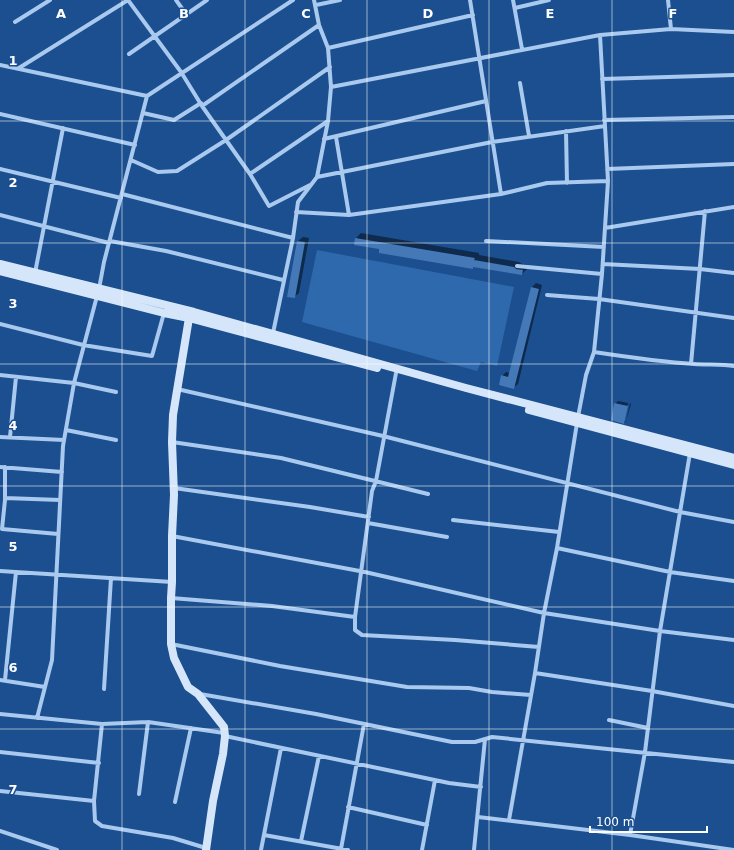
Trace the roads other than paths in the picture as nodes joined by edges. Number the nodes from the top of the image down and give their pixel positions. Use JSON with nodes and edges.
{"nodes":[{"id":1,"x":50,"y":0,"type":"edge"},
{"id":2,"x":176,"y":0,"type":"edge"},
{"id":3,"x":207,"y":0,"type":"edge"},
{"id":4,"x":293,"y":0,"type":"edge"},
{"id":5,"x":340,"y":0,"type":"edge"},
{"id":6,"x":470,"y":0,"type":"edge"},
{"id":7,"x":513,"y":0,"type":"edge"},
{"id":8,"x":549,"y":0,"type":"edge"},
{"id":9,"x":668,"y":0,"type":"edge"},
{"id":10,"x":315,"y":2,"type":"edge"},
{"id":11,"x":515,"y":8,"type":"junction"},
{"id":12,"x":186,"y":14,"type":"junction"},
{"id":13,"x":473,"y":15,"type":"junction"},
{"id":14,"x":15,"y":22,"type":"dead end"},
{"id":15,"x":319,"y":25,"type":"junction"},
{"id":16,"x":671,"y":29,"type":"junction"},
{"id":17,"x":734,"y":32,"type":"edge"},
{"id":18,"x":155,"y":35,"type":"junction"},
{"id":19,"x":600,"y":35,"type":"junction"},
{"id":20,"x":328,"y":48,"type":"junction"},
{"id":21,"x":522,"y":49,"type":"junction"},
{"id":22,"x":129,"y":54,"type":"dead end"},
{"id":23,"x":480,"y":58,"type":"junction"},
{"id":24,"x":0,"y":64,"type":"edge"},
{"id":25,"x":330,"y":67,"type":"junction"},
{"id":26,"x":19,"y":68,"type":"junction"},
{"id":27,"x":182,"y":72,"type":"junction"},
{"id":28,"x":734,"y":75,"type":"edge"},
{"id":29,"x":602,"y":79,"type":"junction"},
{"id":30,"x":520,"y":83,"type":"dead end"},
{"id":31,"x":331,"y":87,"type":"junction"},
{"id":32,"x":147,"y":96,"type":"junction"},
{"id":33,"x":486,"y":101,"type":"junction"},
{"id":34,"x":202,"y":105,"type":"junction"},
{"id":35,"x":144,"y":113,"type":"junction"},
{"id":36,"x":0,"y":114,"type":"edge"},
{"id":37,"x":734,"y":117,"type":"edge"},
{"id":38,"x":604,"y":120,"type":"junction"},
{"id":39,"x":328,"y":121,"type":"junction"},
{"id":40,"x":605,"y":126,"type":"junction"},
{"id":41,"x":63,"y":128,"type":"junction"},
{"id":42,"x":566,"y":131,"type":"junction"},
{"id":43,"x":529,"y":136,"type":"junction"},
{"id":44,"x":336,"y":137,"type":"junction"},
{"id":45,"x":226,"y":140,"type":"junction"},
{"id":46,"x":324,"y":140,"type":"junction"},
{"id":47,"x":492,"y":142,"type":"junction"},
{"id":48,"x":136,"y":145,"type":"junction"},
{"id":49,"x":131,"y":160,"type":"junction"},
{"id":50,"x":734,"y":164,"type":"edge"},
{"id":51,"x":0,"y":169,"type":"edge"},
{"id":52,"x":607,"y":169,"type":"junction"},
{"id":53,"x":343,"y":172,"type":"junction"},
{"id":54,"x":250,"y":174,"type":"junction"},
{"id":55,"x":317,"y":177,"type":"junction"},
{"id":56,"x":608,"y":181,"type":"junction"},
{"id":57,"x":53,"y":182,"type":"junction"},
{"id":58,"x":568,"y":183,"type":"junction"},
{"id":59,"x":310,"y":185,"type":"junction"},
{"id":60,"x":501,"y":194,"type":"junction"},
{"id":61,"x":122,"y":196,"type":"junction"},
{"id":62,"x":734,"y":207,"type":"edge"},
{"id":63,"x":705,"y":211,"type":"junction"},
{"id":64,"x":296,"y":212,"type":"junction"},
{"id":65,"x":0,"y":215,"type":"edge"},
{"id":66,"x":349,"y":215,"type":"junction"},
{"id":67,"x":45,"y":226,"type":"junction"},
{"id":68,"x":605,"y":228,"type":"junction"},
{"id":69,"x":293,"y":238,"type":"junction"},
{"id":70,"x":486,"y":241,"type":"dead end"},
{"id":71,"x":109,"y":242,"type":"junction"},
{"id":72,"x":604,"y":247,"type":"junction"},
{"id":73,"x":0,"y":264,"type":"edge"},
{"id":74,"x":603,"y":264,"type":"junction"},
{"id":75,"x":517,"y":266,"type":"dead end"},
{"id":76,"x":700,"y":269,"type":"junction"},
{"id":77,"x":0,"y":271,"type":"edge"},
{"id":78,"x":35,"y":273,"type":"junction"},
{"id":79,"x":602,"y":274,"type":"junction"},
{"id":80,"x":734,"y":274,"type":"edge"},
{"id":81,"x":283,"y":280,"type":"junction"},
{"id":82,"x":98,"y":292,"type":"junction"},
{"id":83,"x":547,"y":295,"type":"dead end"},
{"id":84,"x":599,"y":298,"type":"junction"},
{"id":85,"x":696,"y":312,"type":"junction"},
{"id":86,"x":164,"y":313,"type":"junction"},
{"id":87,"x":189,"y":318,"type":"junction"},
{"id":88,"x":734,"y":318,"type":"edge"},
{"id":89,"x":0,"y":324,"type":"edge"},
{"id":90,"x":273,"y":333,"type":"junction"},
{"id":91,"x":83,"y":346,"type":"junction"},
{"id":92,"x":594,"y":352,"type":"junction"},
{"id":93,"x":691,"y":364,"type":"junction"},
{"id":94,"x":734,"y":366,"type":"edge"},
{"id":95,"x":396,"y":374,"type":"junction"},
{"id":96,"x":0,"y":375,"type":"edge"},
{"id":97,"x":16,"y":377,"type":"junction"},
{"id":98,"x":74,"y":382,"type":"junction"},
{"id":99,"x":177,"y":389,"type":"junction"},
{"id":100,"x":116,"y":392,"type":"dead end"},
{"id":101,"x":578,"y":420,"type":"junction"},
{"id":102,"x":66,"y":430,"type":"junction"},
{"id":103,"x":0,"y":436,"type":"edge"},
{"id":104,"x":383,"y":436,"type":"junction"},
{"id":105,"x":10,"y":437,"type":"junction"},
{"id":106,"x":64,"y":440,"type":"junction"},
{"id":107,"x":116,"y":440,"type":"dead end"},
{"id":108,"x":172,"y":442,"type":"junction"},
{"id":109,"x":690,"y":453,"type":"junction"},
{"id":110,"x":734,"y":458,"type":"edge"},
{"id":111,"x":734,"y":464,"type":"edge"},
{"id":112,"x":2,"y":467,"type":"edge"},
{"id":113,"x":62,"y":472,"type":"junction"},
{"id":114,"x":376,"y":481,"type":"junction"},
{"id":115,"x":567,"y":483,"type":"junction"},
{"id":116,"x":174,"y":488,"type":"junction"},
{"id":117,"x":428,"y":494,"type":"dead end"},
{"id":118,"x":5,"y":498,"type":"junction"},
{"id":119,"x":60,"y":500,"type":"junction"},
{"id":120,"x":680,"y":512,"type":"junction"},
{"id":121,"x":369,"y":518,"type":"junction"},
{"id":122,"x":453,"y":520,"type":"dead end"},
{"id":123,"x":734,"y":522,"type":"edge"},
{"id":124,"x":368,"y":523,"type":"junction"},
{"id":125,"x":559,"y":532,"type":"junction"},
{"id":126,"x":58,"y":534,"type":"junction"},
{"id":127,"x":172,"y":536,"type":"junction"},
{"id":128,"x":447,"y":537,"type":"dead end"},
{"id":129,"x":557,"y":548,"type":"junction"},
{"id":130,"x":0,"y":571,"type":"edge"},
{"id":131,"x":361,"y":571,"type":"junction"},
{"id":132,"x":16,"y":572,"type":"junction"},
{"id":133,"x":670,"y":572,"type":"junction"},
{"id":134,"x":56,"y":574,"type":"junction"},
{"id":135,"x":111,"y":578,"type":"junction"},
{"id":136,"x":734,"y":581,"type":"edge"},
{"id":137,"x":172,"y":582,"type":"junction"},
{"id":138,"x":171,"y":598,"type":"junction"},
{"id":139,"x":544,"y":613,"type":"junction"},
{"id":140,"x":355,"y":617,"type":"junction"},
{"id":141,"x":660,"y":631,"type":"junction"},
{"id":142,"x":734,"y":640,"type":"edge"},
{"id":143,"x":172,"y":644,"type":"junction"},
{"id":144,"x":539,"y":647,"type":"junction"},
{"id":145,"x":535,"y":673,"type":"junction"},
{"id":146,"x":2,"y":680,"type":"edge"},
{"id":147,"x":45,"y":687,"type":"junction"},
{"id":148,"x":104,"y":688,"type":"dead end"},
{"id":149,"x":652,"y":691,"type":"junction"},
{"id":150,"x":198,"y":694,"type":"junction"},
{"id":151,"x":531,"y":695,"type":"junction"},
{"id":152,"x":734,"y":706,"type":"edge"},
{"id":153,"x":0,"y":714,"type":"edge"},
{"id":154,"x":37,"y":718,"type":"junction"},
{"id":155,"x":609,"y":720,"type":"dead end"},
{"id":156,"x":148,"y":722,"type":"junction"},
{"id":157,"x":102,"y":724,"type":"junction"},
{"id":158,"x":364,"y":724,"type":"junction"},
{"id":159,"x":191,"y":728,"type":"junction"},
{"id":160,"x":648,"y":728,"type":"junction"},
{"id":161,"x":225,"y":735,"type":"junction"},
{"id":162,"x":485,"y":739,"type":"junction"},
{"id":163,"x":523,"y":740,"type":"junction"},
{"id":164,"x":281,"y":748,"type":"junction"},
{"id":165,"x":0,"y":752,"type":"edge"},
{"id":166,"x":645,"y":752,"type":"junction"},
{"id":167,"x":319,"y":756,"type":"junction"},
{"id":168,"x":734,"y":762,"type":"edge"},
{"id":169,"x":99,"y":763,"type":"junction"},
{"id":170,"x":356,"y":763,"type":"junction"},
{"id":171,"x":435,"y":780,"type":"junction"},
{"id":172,"x":480,"y":787,"type":"junction"},
{"id":173,"x":0,"y":791,"type":"edge"},
{"id":174,"x":139,"y":794,"type":"dead end"},
{"id":175,"x":94,"y":801,"type":"junction"},
{"id":176,"x":175,"y":802,"type":"dead end"},
{"id":177,"x":348,"y":807,"type":"junction"},
{"id":178,"x":478,"y":817,"type":"junction"},
{"id":179,"x":509,"y":820,"type":"junction"},
{"id":180,"x":426,"y":825,"type":"junction"},
{"id":181,"x":0,"y":832,"type":"edge"},
{"id":182,"x":264,"y":835,"type":"junction"},
{"id":183,"x":630,"y":835,"type":"junction"},
{"id":184,"x":301,"y":841,"type":"junction"},
{"id":185,"x":341,"y":848,"type":"junction"},
{"id":186,"x":206,"y":849,"type":"edge"},
{"id":187,"x":57,"y":850,"type":"edge"},
{"id":188,"x":261,"y":850,"type":"edge"},
{"id":189,"x":348,"y":850,"type":"edge"},
{"id":190,"x":422,"y":850,"type":"edge"},
{"id":191,"x":474,"y":850,"type":"edge"},
{"id":192,"x":734,"y":850,"type":"edge"}],
"edges":[{"from":1,"to":14,"type":"street"},
{"from":2,"to":12,"type":"street"},
{"from":3,"to":12,"type":"street"},
{"from":4,"to":27,"type":"street"},
{"from":5,"to":10,"type":"street"},
{"from":6,"to":13,"type":"street"},
{"from":7,"to":11,"type":"street"},
{"from":8,"to":11,"type":"street"},
{"from":9,"to":16,"type":"street"},
{"from":10,"to":15,"type":"street"},
{"from":11,"to":21,"type":"street"},
{"from":12,"to":18,"type":"street"},
{"from":13,"to":20,"type":"street"},
{"from":13,"to":23,"type":"street"},
{"from":15,"to":20,"type":"street"},
{"from":15,"to":34,"type":"street"},
{"from":16,"to":17,"type":"street"},
{"from":16,"to":19,"type":"street"},
{"from":18,"to":22,"type":"street"},
{"from":18,"to":26,"type":"street"},
{"from":18,"to":27,"type":"street"},
{"from":19,"to":21,"type":"street"},
{"from":19,"to":29,"type":"street"},
{"from":20,"to":25,"type":"street"},
{"from":21,"to":23,"type":"street"},
{"from":23,"to":31,"type":"street"},
{"from":23,"to":33,"type":"street"},
{"from":24,"to":26,"type":"street"},
{"from":25,"to":31,"type":"street"},
{"from":25,"to":45,"type":"street"},
{"from":26,"to":32,"type":"street"},
{"from":27,"to":32,"type":"street"},
{"from":27,"to":34,"type":"street"},
{"from":28,"to":29,"type":"street"},
{"from":29,"to":38,"type":"street"},
{"from":30,"to":43,"type":"street"},
{"from":31,"to":39,"type":"street"},
{"from":32,"to":35,"type":"street"},
{"from":33,"to":44,"type":"street"},
{"from":33,"to":47,"type":"street"},
{"from":34,"to":35,"type":"street"},
{"from":34,"to":45,"type":"street"},
{"from":35,"to":48,"type":"street"},
{"from":36,"to":41,"type":"street"},
{"from":37,"to":38,"type":"street"},
{"from":38,"to":40,"type":"street"},
{"from":39,"to":46,"type":"street"},
{"from":39,"to":54,"type":"street"},
{"from":40,"to":42,"type":"street"},
{"from":40,"to":52,"type":"street"},
{"from":41,"to":48,"type":"street"},
{"from":41,"to":57,"type":"street"},
{"from":42,"to":43,"type":"street"},
{"from":42,"to":58,"type":"street"},
{"from":43,"to":47,"type":"street"},
{"from":44,"to":46,"type":"street"},
{"from":44,"to":53,"type":"street"},
{"from":45,"to":49,"type":"street"},
{"from":45,"to":54,"type":"street"},
{"from":46,"to":55,"type":"street"},
{"from":47,"to":53,"type":"street"},
{"from":47,"to":60,"type":"street"},
{"from":48,"to":49,"type":"street"},
{"from":49,"to":61,"type":"street"},
{"from":50,"to":52,"type":"street"},
{"from":51,"to":57,"type":"street"},
{"from":52,"to":56,"type":"street"},
{"from":53,"to":55,"type":"street"},
{"from":53,"to":66,"type":"street"},
{"from":54,"to":59,"type":"street"},
{"from":55,"to":59,"type":"street"},
{"from":56,"to":58,"type":"street"},
{"from":56,"to":68,"type":"street"},
{"from":57,"to":61,"type":"street"},
{"from":57,"to":67,"type":"street"},
{"from":58,"to":60,"type":"street"},
{"from":59,"to":64,"type":"street"},
{"from":60,"to":66,"type":"street"},
{"from":61,"to":69,"type":"street"},
{"from":61,"to":71,"type":"street"},
{"from":62,"to":63,"type":"street"},
{"from":63,"to":68,"type":"street"},
{"from":63,"to":76,"type":"street"},
{"from":64,"to":66,"type":"street"},
{"from":64,"to":69,"type":"street"},
{"from":65,"to":67,"type":"street"},
{"from":67,"to":71,"type":"street"},
{"from":67,"to":78,"type":"street"},
{"from":68,"to":72,"type":"street"},
{"from":69,"to":81,"type":"street"},
{"from":70,"to":72,"type":"street"},
{"from":71,"to":81,"type":"street"},
{"from":71,"to":82,"type":"street"},
{"from":72,"to":74,"type":"street"},
{"from":73,"to":78,"type":"main road"},
{"from":74,"to":76,"type":"street"},
{"from":74,"to":79,"type":"street"},
{"from":75,"to":79,"type":"street"},
{"from":76,"to":80,"type":"street"},
{"from":76,"to":85,"type":"street"},
{"from":77,"to":82,"type":"main road"},
{"from":78,"to":82,"type":"main road"},
{"from":79,"to":84,"type":"street"},
{"from":81,"to":90,"type":"street"},
{"from":82,"to":86,"type":"main road"},
{"from":82,"to":90,"type":"main road"},
{"from":82,"to":91,"type":"street"},
{"from":83,"to":84,"type":"street"},
{"from":84,"to":85,"type":"street"},
{"from":84,"to":92,"type":"street"},
{"from":85,"to":88,"type":"street"},
{"from":85,"to":93,"type":"street"},
{"from":86,"to":87,"type":"main road"},
{"from":86,"to":91,"type":"street"},
{"from":87,"to":95,"type":"main road"},
{"from":87,"to":99,"type":"main road"},
{"from":89,"to":91,"type":"street"},
{"from":90,"to":101,"type":"main road"},
{"from":91,"to":98,"type":"street"},
{"from":92,"to":93,"type":"street"},
{"from":92,"to":101,"type":"street"},
{"from":93,"to":94,"type":"street"},
{"from":95,"to":101,"type":"main road"},
{"from":95,"to":104,"type":"street"},
{"from":96,"to":97,"type":"street"},
{"from":97,"to":98,"type":"street"},
{"from":97,"to":105,"type":"street"},
{"from":98,"to":100,"type":"street"},
{"from":98,"to":102,"type":"street"},
{"from":99,"to":104,"type":"street"},
{"from":99,"to":108,"type":"main road"},
{"from":101,"to":109,"type":"main road"},
{"from":101,"to":110,"type":"main road"},
{"from":101,"to":115,"type":"street"},
{"from":102,"to":106,"type":"street"},
{"from":102,"to":107,"type":"street"},
{"from":103,"to":105,"type":"street"},
{"from":104,"to":114,"type":"street"},
{"from":104,"to":115,"type":"street"},
{"from":105,"to":106,"type":"street"},
{"from":106,"to":113,"type":"street"},
{"from":108,"to":114,"type":"street"},
{"from":108,"to":116,"type":"main road"},
{"from":109,"to":111,"type":"main road"},
{"from":109,"to":120,"type":"street"},
{"from":112,"to":113,"type":"street"},
{"from":112,"to":118,"type":"street"},
{"from":113,"to":119,"type":"street"},
{"from":114,"to":117,"type":"street"},
{"from":114,"to":121,"type":"street"},
{"from":115,"to":120,"type":"street"},
{"from":115,"to":125,"type":"street"},
{"from":116,"to":121,"type":"street"},
{"from":116,"to":127,"type":"main road"},
{"from":118,"to":119,"type":"street"},
{"from":118,"to":126,"type":"street"},
{"from":119,"to":126,"type":"street"},
{"from":120,"to":123,"type":"street"},
{"from":120,"to":133,"type":"street"},
{"from":121,"to":124,"type":"street"},
{"from":122,"to":125,"type":"street"},
{"from":124,"to":128,"type":"street"},
{"from":124,"to":131,"type":"street"},
{"from":125,"to":129,"type":"street"},
{"from":126,"to":134,"type":"street"},
{"from":127,"to":131,"type":"street"},
{"from":127,"to":137,"type":"main road"},
{"from":129,"to":133,"type":"street"},
{"from":129,"to":139,"type":"street"},
{"from":130,"to":132,"type":"street"},
{"from":131,"to":139,"type":"street"},
{"from":131,"to":140,"type":"street"},
{"from":132,"to":134,"type":"street"},
{"from":132,"to":146,"type":"street"},
{"from":133,"to":136,"type":"street"},
{"from":133,"to":141,"type":"street"},
{"from":134,"to":135,"type":"street"},
{"from":134,"to":147,"type":"street"},
{"from":135,"to":137,"type":"street"},
{"from":135,"to":148,"type":"street"},
{"from":137,"to":138,"type":"main road"},
{"from":138,"to":140,"type":"street"},
{"from":138,"to":143,"type":"main road"},
{"from":139,"to":141,"type":"street"},
{"from":139,"to":144,"type":"street"},
{"from":140,"to":144,"type":"street"},
{"from":141,"to":142,"type":"street"},
{"from":141,"to":149,"type":"street"},
{"from":143,"to":150,"type":"main road"},
{"from":143,"to":151,"type":"street"},
{"from":144,"to":145,"type":"street"},
{"from":145,"to":149,"type":"street"},
{"from":145,"to":151,"type":"street"},
{"from":146,"to":147,"type":"street"},
{"from":147,"to":154,"type":"street"},
{"from":149,"to":152,"type":"street"},
{"from":149,"to":160,"type":"street"},
{"from":150,"to":158,"type":"street"},
{"from":150,"to":161,"type":"main road"},
{"from":151,"to":163,"type":"street"},
{"from":153,"to":154,"type":"street"},
{"from":154,"to":157,"type":"street"},
{"from":155,"to":160,"type":"street"},
{"from":156,"to":157,"type":"street"},
{"from":156,"to":159,"type":"street"},
{"from":156,"to":174,"type":"street"},
{"from":157,"to":169,"type":"street"},
{"from":158,"to":162,"type":"street"},
{"from":158,"to":170,"type":"street"},
{"from":159,"to":161,"type":"street"},
{"from":159,"to":176,"type":"street"},
{"from":160,"to":166,"type":"street"},
{"from":161,"to":164,"type":"street"},
{"from":161,"to":186,"type":"main road"},
{"from":162,"to":163,"type":"street"},
{"from":162,"to":172,"type":"street"},
{"from":163,"to":166,"type":"street"},
{"from":163,"to":179,"type":"street"},
{"from":164,"to":167,"type":"street"},
{"from":164,"to":182,"type":"street"},
{"from":165,"to":169,"type":"street"},
{"from":166,"to":168,"type":"street"},
{"from":166,"to":183,"type":"street"},
{"from":167,"to":170,"type":"street"},
{"from":167,"to":184,"type":"street"},
{"from":169,"to":175,"type":"street"},
{"from":170,"to":171,"type":"street"},
{"from":170,"to":177,"type":"street"},
{"from":171,"to":172,"type":"street"},
{"from":171,"to":180,"type":"street"},
{"from":172,"to":178,"type":"street"},
{"from":173,"to":175,"type":"street"},
{"from":175,"to":186,"type":"street"},
{"from":177,"to":180,"type":"street"},
{"from":177,"to":185,"type":"street"},
{"from":178,"to":179,"type":"street"},
{"from":178,"to":191,"type":"street"},
{"from":179,"to":183,"type":"street"},
{"from":180,"to":190,"type":"street"},
{"from":181,"to":187,"type":"street"},
{"from":182,"to":184,"type":"street"},
{"from":182,"to":188,"type":"street"},
{"from":183,"to":192,"type":"street"},
{"from":184,"to":185,"type":"street"},
{"from":185,"to":189,"type":"street"}]}
